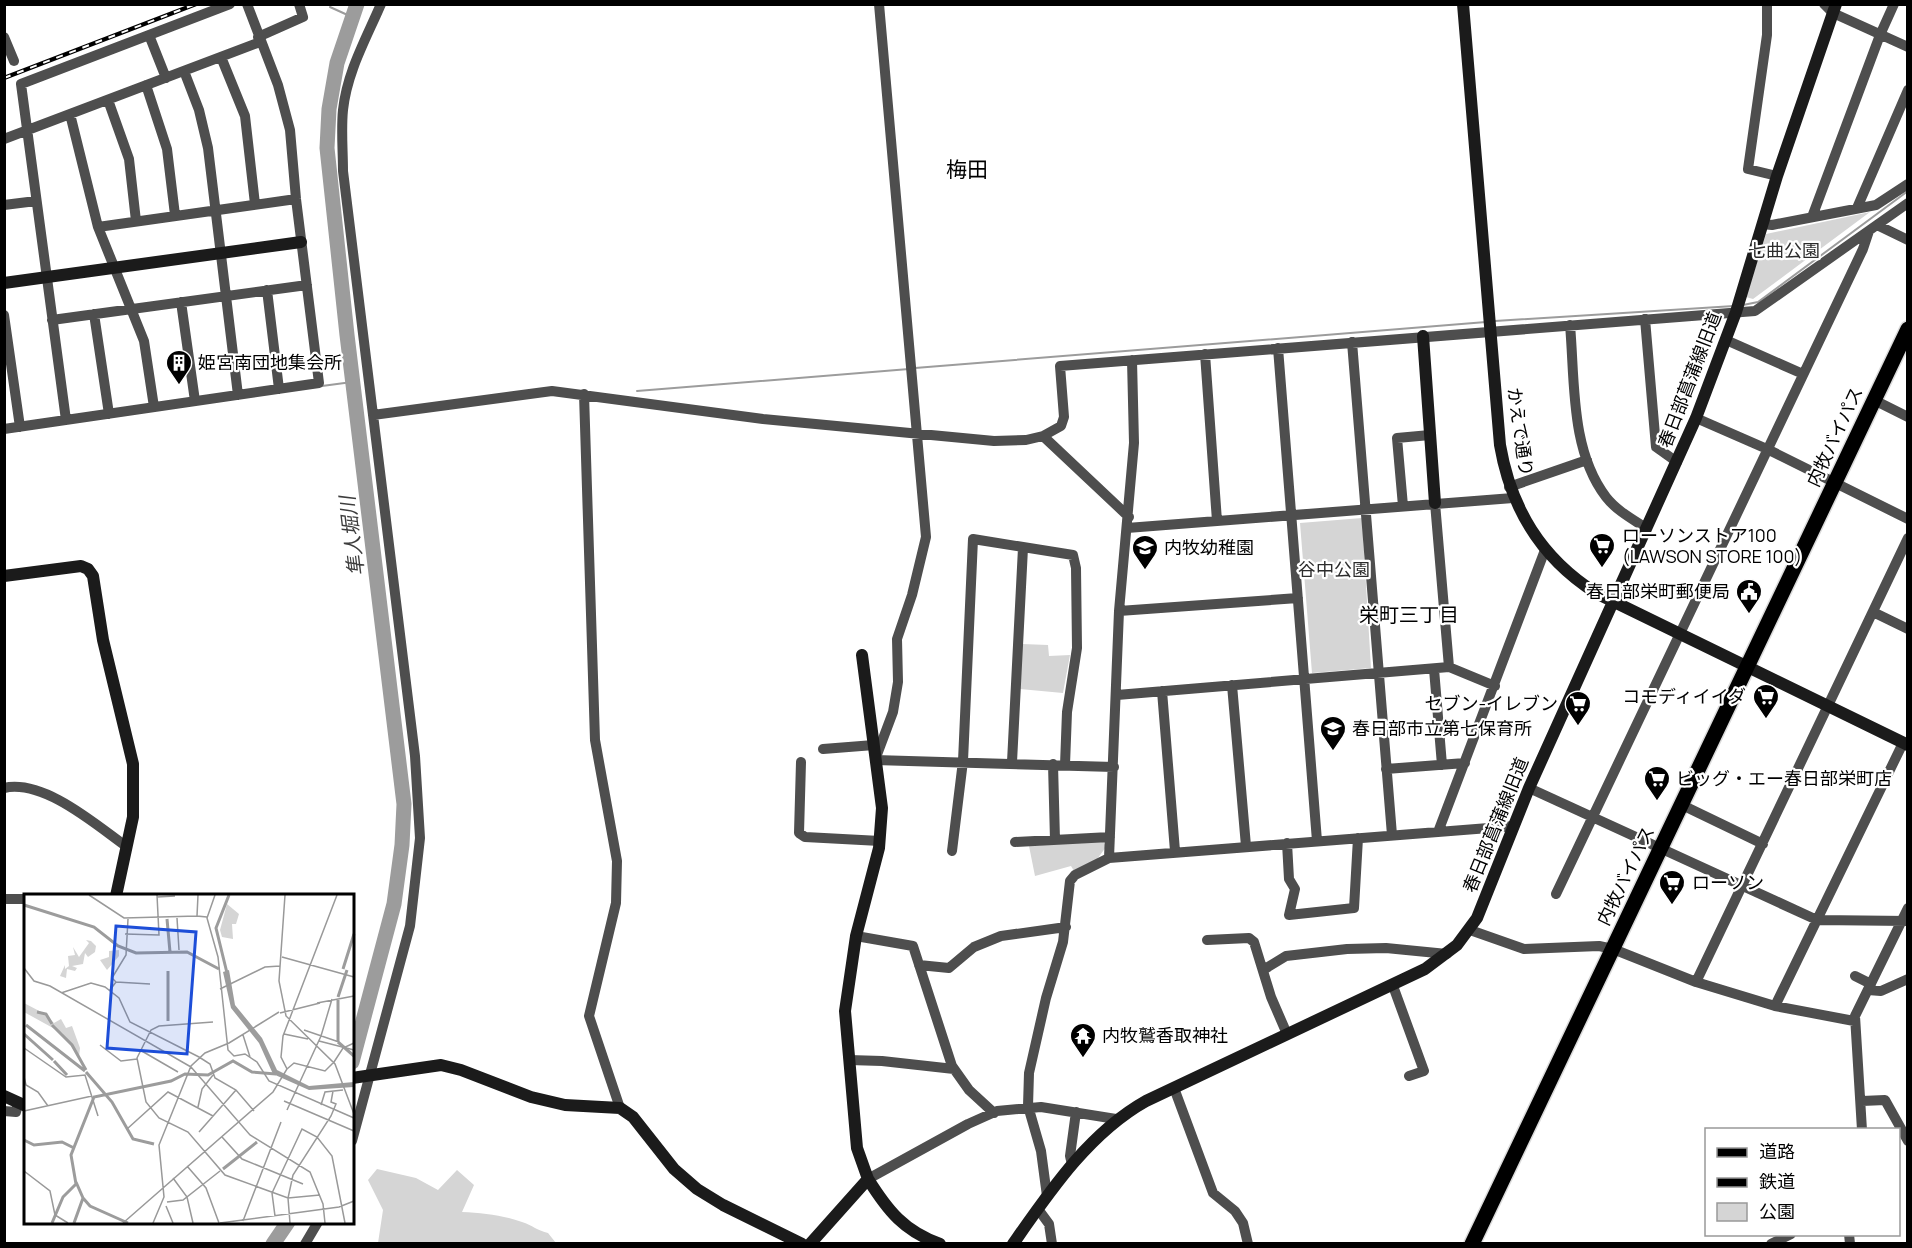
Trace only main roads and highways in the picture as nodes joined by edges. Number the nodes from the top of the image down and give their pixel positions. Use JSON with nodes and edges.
{"nodes":[{"id":1,"x":1908,"y":329,"type":"edge"},
{"id":2,"x":1472,"y":1244,"type":"edge"}],
"edges":[{"from":1,"to":2,"type":"main road","name":"内牧バイパス"}]}
